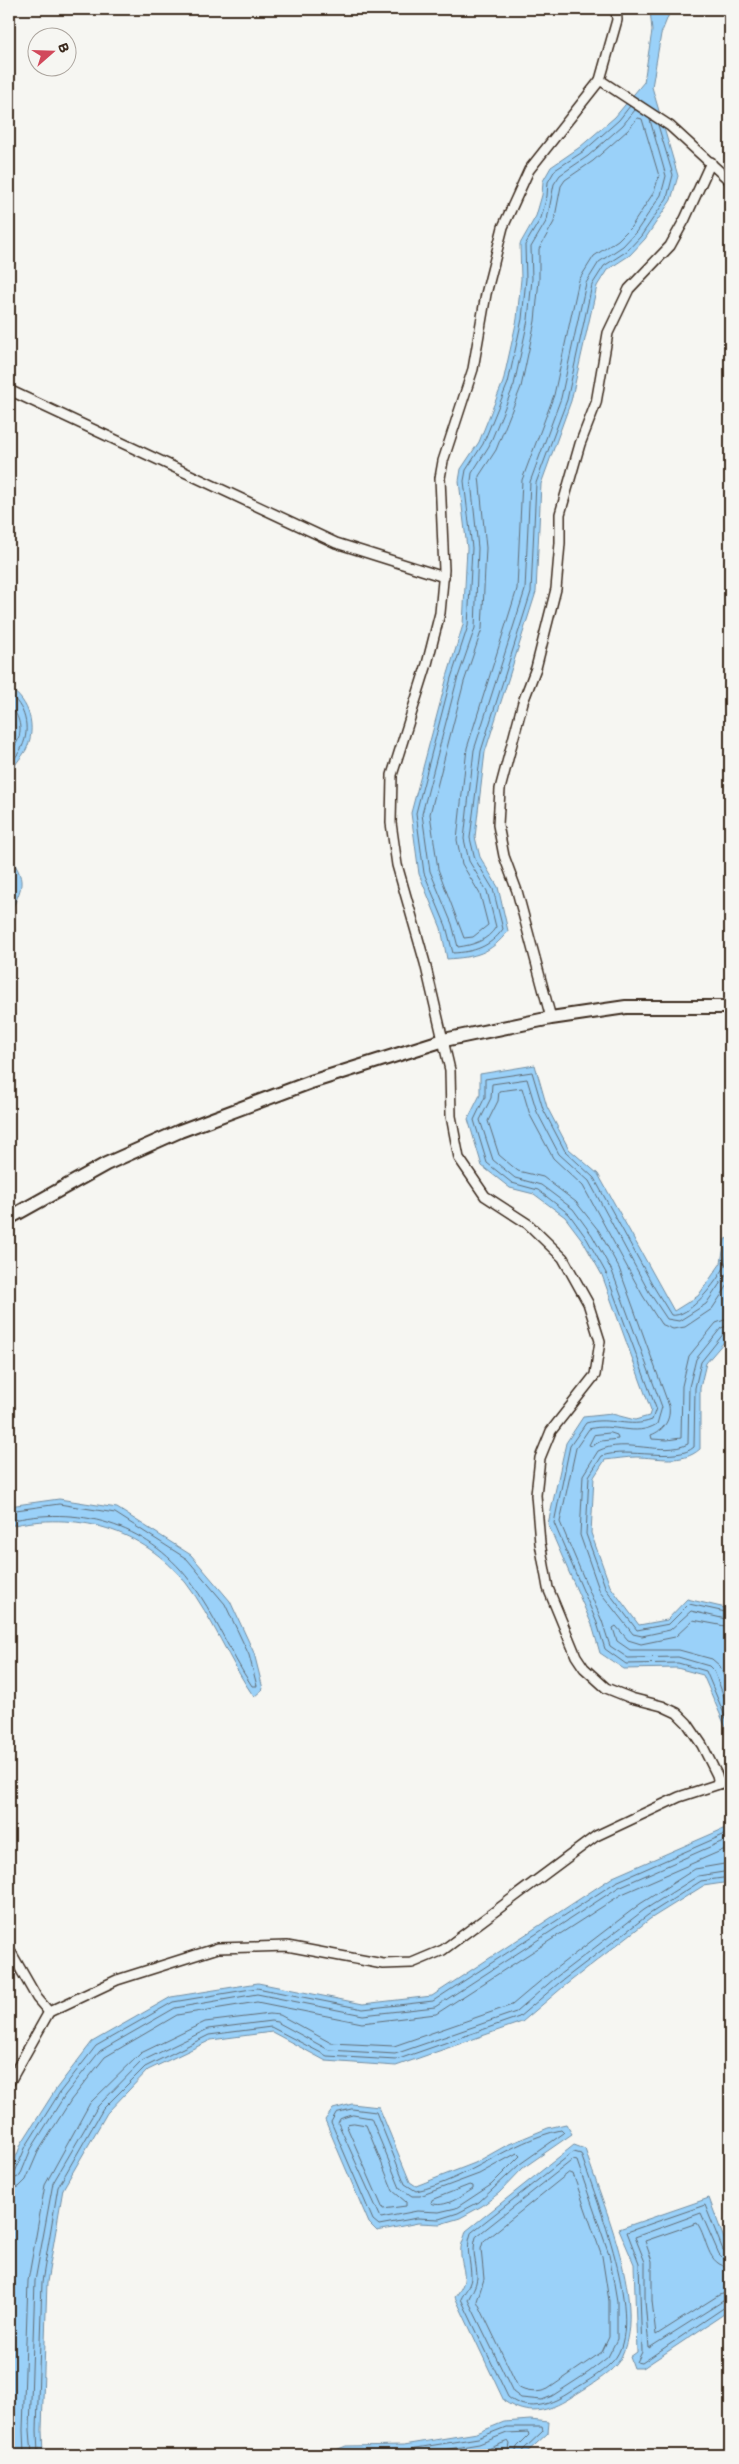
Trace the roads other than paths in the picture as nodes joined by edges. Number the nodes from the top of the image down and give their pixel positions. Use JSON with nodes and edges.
{"nodes":[{"id":1,"x":616,"y":9,"type":"edge"},
{"id":2,"x":600,"y":80,"type":"junction"},
{"id":3,"x":711,"y":162,"type":"junction"},
{"id":4,"x":730,"y":181,"type":"edge"},
{"id":5,"x":9,"y":390,"type":"edge"},
{"id":6,"x":444,"y":577,"type":"junction"},
{"id":7,"x":730,"y":1007,"type":"edge"},
{"id":8,"x":551,"y":1018,"type":"junction"},
{"id":9,"x":444,"y":1040,"type":"junction"},
{"id":10,"x":9,"y":1218,"type":"edge"},
{"id":11,"x":730,"y":1781,"type":"edge"},
{"id":12,"x":719,"y":1784,"type":"junction"},
{"id":13,"x":9,"y":1949,"type":"edge"},
{"id":14,"x":49,"y":2012,"type":"junction"},
{"id":15,"x":9,"y":2084,"type":"edge"}],
"edges":[{"from":1,"to":2,"type":"street"},
{"from":2,"to":3,"type":"street"},
{"from":2,"to":6,"type":"street"},
{"from":3,"to":4,"type":"street"},
{"from":3,"to":8,"type":"street"},
{"from":5,"to":6,"type":"street"},
{"from":6,"to":9,"type":"street"},
{"from":7,"to":8,"type":"street"},
{"from":8,"to":9,"type":"street"},
{"from":9,"to":10,"type":"street"},
{"from":9,"to":12,"type":"street"},
{"from":11,"to":12,"type":"street"},
{"from":12,"to":14,"type":"street"},
{"from":13,"to":14,"type":"street"},
{"from":14,"to":15,"type":"street"}]}
